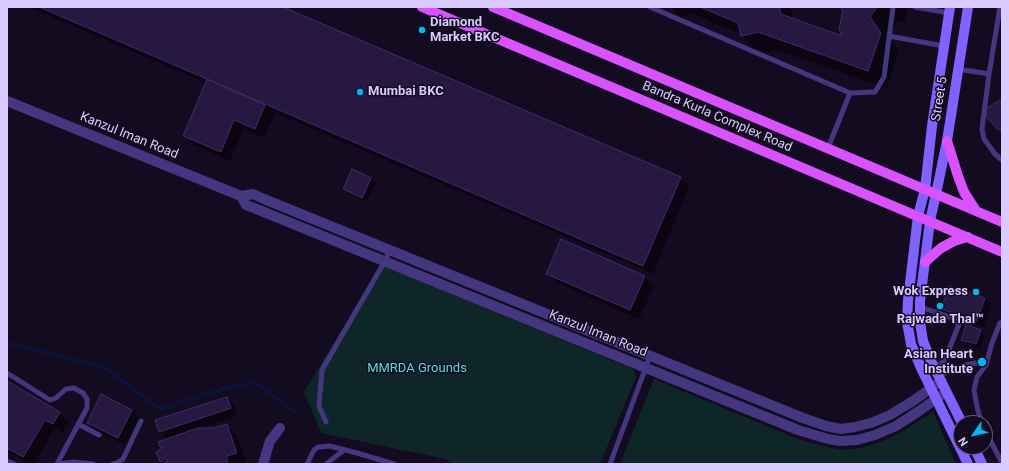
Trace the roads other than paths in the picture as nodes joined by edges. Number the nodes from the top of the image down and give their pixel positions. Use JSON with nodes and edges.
{"nodes":[{"id":1,"x":422,"y":7,"type":"edge"},
{"id":2,"x":493,"y":7,"type":"edge"},
{"id":3,"x":650,"y":7,"type":"edge"},
{"id":4,"x":893,"y":7,"type":"edge"},
{"id":5,"x":915,"y":7,"type":"edge"},
{"id":6,"x":968,"y":7,"type":"edge"},
{"id":7,"x":1000,"y":7,"type":"edge"},
{"id":8,"x":950,"y":10,"type":"edge"},
{"id":9,"x":889,"y":36,"type":"junction"},
{"id":10,"x":944,"y":46,"type":"junction"},
{"id":11,"x":958,"y":69,"type":"junction"},
{"id":12,"x":989,"y":74,"type":"junction"},
{"id":13,"x":850,"y":93,"type":"junction"},
{"id":14,"x":7,"y":100,"type":"edge"},
{"id":15,"x":947,"y":141,"type":"junction"},
{"id":16,"x":828,"y":148,"type":"junction"},
{"id":17,"x":1002,"y":160,"type":"edge"},
{"id":18,"x":925,"y":189,"type":"junction"},
{"id":19,"x":936,"y":194,"type":"junction"},
{"id":20,"x":241,"y":196,"type":"junction"},
{"id":21,"x":976,"y":211,"type":"junction"},
{"id":22,"x":918,"y":216,"type":"junction"},
{"id":23,"x":930,"y":221,"type":"junction"},
{"id":24,"x":1002,"y":222,"type":"edge"},
{"id":25,"x":968,"y":237,"type":"junction"},
{"id":26,"x":390,"y":250,"type":"junction"},
{"id":27,"x":1002,"y":252,"type":"edge"},
{"id":28,"x":385,"y":261,"type":"junction"},
{"id":29,"x":925,"y":262,"type":"junction"},
{"id":30,"x":920,"y":307,"type":"junction"},
{"id":31,"x":1002,"y":322,"type":"edge"},
{"id":32,"x":650,"y":356,"type":"junction"},
{"id":33,"x":986,"y":365,"type":"junction"},
{"id":34,"x":645,"y":368,"type":"junction"},
{"id":35,"x":7,"y":373,"type":"edge"},
{"id":36,"x":938,"y":376,"type":"junction"},
{"id":37,"x":931,"y":388,"type":"junction"},
{"id":38,"x":946,"y":392,"type":"junction"},
{"id":39,"x":936,"y":399,"type":"junction"},
{"id":40,"x":958,"y":415,"type":"edge"},
{"id":41,"x":979,"y":415,"type":"edge"},
{"id":42,"x":141,"y":421,"type":"dead end"},
{"id":43,"x":326,"y":422,"type":"dead end"},
{"id":44,"x":78,"y":424,"type":"junction"},
{"id":45,"x":280,"y":428,"type":"dead end"},
{"id":46,"x":100,"y":435,"type":"dead end"},
{"id":47,"x":993,"y":446,"type":"edge"},
{"id":48,"x":344,"y":450,"type":"junction"},
{"id":49,"x":7,"y":461,"type":"edge"},
{"id":50,"x":1002,"y":463,"type":"edge"},
{"id":51,"x":14,"y":464,"type":"edge"},
{"id":52,"x":58,"y":464,"type":"edge"},
{"id":53,"x":93,"y":464,"type":"edge"},
{"id":54,"x":113,"y":464,"type":"edge"},
{"id":55,"x":263,"y":464,"type":"edge"},
{"id":56,"x":307,"y":464,"type":"edge"},
{"id":57,"x":326,"y":464,"type":"edge"},
{"id":58,"x":394,"y":464,"type":"edge"},
{"id":59,"x":610,"y":464,"type":"edge"},
{"id":60,"x":968,"y":464,"type":"edge"}],
"edges":[{"from":1,"to":22,"type":"main road","name":"Bandra Kurla Complex Road"},
{"from":2,"to":16,"type":"main road","name":"Bandra Kurla Complex Road"},
{"from":3,"to":13,"type":"lane"},
{"from":4,"to":9,"type":"lane"},
{"from":5,"to":8,"type":"lane"},
{"from":6,"to":11,"type":"street","name":"Street 5"},
{"from":7,"to":12,"type":"lane"},
{"from":8,"to":10,"type":"street","name":"Street 5"},
{"from":9,"to":10,"type":"lane"},
{"from":9,"to":13,"type":"lane"},
{"from":10,"to":18,"type":"street","name":"Street 5"},
{"from":11,"to":12,"type":"lane"},
{"from":11,"to":15,"type":"street","name":"Street 5"},
{"from":12,"to":17,"type":"lane"},
{"from":13,"to":16,"type":"lane"},
{"from":14,"to":20,"type":"street","name":"Kanzul Iman Road"},
{"from":15,"to":19,"type":"street","name":"Street 5"},
{"from":15,"to":21,"type":"main road"},
{"from":16,"to":18,"type":"main road","name":"Bandra Kurla Complex Road"},
{"from":18,"to":19,"type":"main road","name":"Bandra Kurla Complex Road"},
{"from":18,"to":22,"type":"street","name":"Street 5"},
{"from":19,"to":21,"type":"main road","name":"Bandra Kurla Complex Road"},
{"from":19,"to":23,"type":"street","name":"Street 5"},
{"from":20,"to":26,"type":"street","name":"Kanzul Iman Road"},
{"from":20,"to":28,"type":"street","name":"Kanzul Iman Road"},
{"from":21,"to":24,"type":"main road","name":"Bandra Kurla Complex Road"},
{"from":22,"to":23,"type":"main road","name":"Bandra Kurla Complex Road"},
{"from":22,"to":37,"type":"street","name":"Street 5"},
{"from":23,"to":25,"type":"main road","name":"Bandra Kurla Complex Road"},
{"from":23,"to":29,"type":"street","name":"Street 5"},
{"from":25,"to":27,"type":"main road","name":"Bandra Kurla Complex Road"},
{"from":25,"to":29,"type":"main road"},
{"from":26,"to":28,"type":"lane"},
{"from":26,"to":32,"type":"street","name":"Kanzul Iman Road"},
{"from":28,"to":34,"type":"street","name":"Kanzul Iman Road"},
{"from":28,"to":43,"type":"lane"},
{"from":29,"to":30,"type":"street","name":"Street 5"},
{"from":30,"to":36,"type":"street","name":"Street 5"},
{"from":30,"to":36,"type":"lane"},
{"from":31,"to":33,"type":"lane"},
{"from":32,"to":34,"type":"lane"},
{"from":32,"to":37,"type":"street","name":"Kanzul Iman Road"},
{"from":33,"to":36,"type":"lane"},
{"from":33,"to":41,"type":"lane"},
{"from":34,"to":39,"type":"street","name":"Kanzul Iman Road"},
{"from":34,"to":59,"type":"lane"},
{"from":35,"to":44,"type":"lane"},
{"from":36,"to":37,"type":"street","name":"Kanzul Iman Road"},
{"from":36,"to":38,"type":"street","name":"Street 5"},
{"from":37,"to":39,"type":"street","name":"Street 5"},
{"from":38,"to":39,"type":"street","name":"Kanzul Iman Road"},
{"from":38,"to":40,"type":"street","name":"Street 5"},
{"from":39,"to":60,"type":"street","name":"Street 5"},
{"from":42,"to":54,"type":"lane"},
{"from":44,"to":46,"type":"lane"},
{"from":44,"to":52,"type":"lane"},
{"from":45,"to":55,"type":"street"},
{"from":47,"to":50,"type":"lane"},
{"from":48,"to":56,"type":"lane"},
{"from":48,"to":57,"type":"lane"},
{"from":48,"to":58,"type":"lane"},
{"from":49,"to":51,"type":"lane"},
{"from":52,"to":53,"type":"lane"}]}
